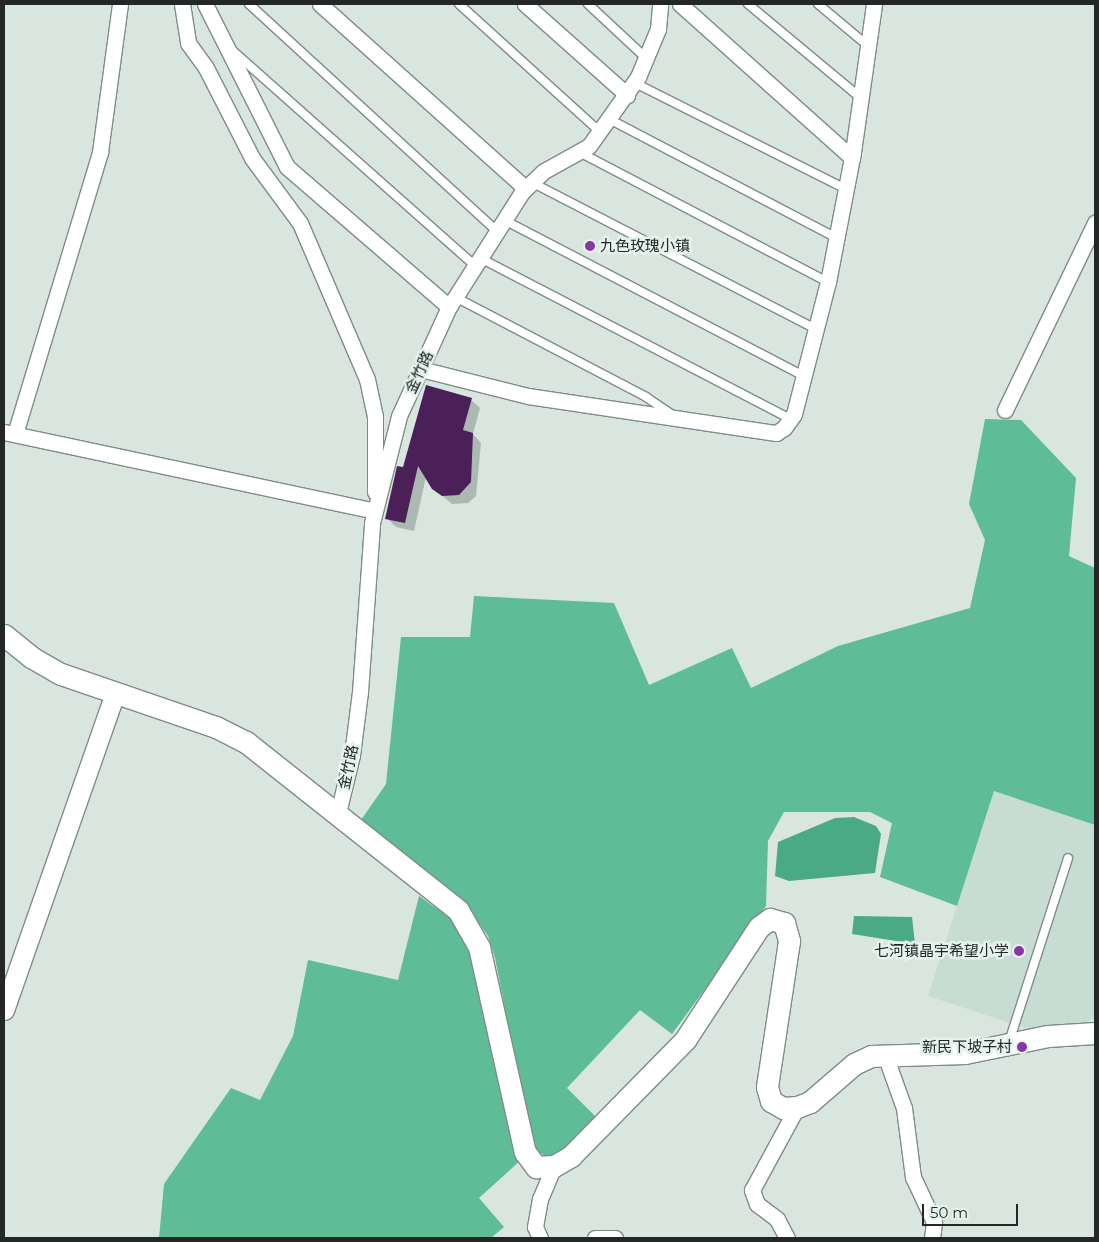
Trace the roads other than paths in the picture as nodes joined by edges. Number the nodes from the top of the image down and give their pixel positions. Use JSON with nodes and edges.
{"nodes":[{"id":1,"x":120,"y":4,"type":"edge"},
{"id":2,"x":182,"y":4,"type":"edge"},
{"id":3,"x":206,"y":4,"type":"edge"},
{"id":4,"x":249,"y":4,"type":"edge"},
{"id":5,"x":320,"y":4,"type":"edge"},
{"id":6,"x":458,"y":4,"type":"edge"},
{"id":7,"x":525,"y":4,"type":"edge"},
{"id":8,"x":588,"y":4,"type":"edge"},
{"id":9,"x":660,"y":4,"type":"edge"},
{"id":10,"x":680,"y":4,"type":"edge"},
{"id":11,"x":748,"y":4,"type":"edge"},
{"id":12,"x":818,"y":4,"type":"edge"},
{"id":13,"x":874,"y":4,"type":"edge"},
{"id":14,"x":868,"y":46,"type":"junction"},
{"id":15,"x":226,"y":49,"type":"junction"},
{"id":16,"x":647,"y":59,"type":"junction"},
{"id":17,"x":631,"y":89,"type":"junction"},
{"id":18,"x":861,"y":98,"type":"junction"},
{"id":19,"x":610,"y":119,"type":"junction"},
{"id":20,"x":600,"y":132,"type":"junction"},
{"id":21,"x":581,"y":153,"type":"junction"},
{"id":22,"x":852,"y":158,"type":"junction"},
{"id":23,"x":528,"y":185,"type":"junction"},
{"id":24,"x":846,"y":189,"type":"junction"},
{"id":25,"x":1095,"y":223,"type":"edge"},
{"id":26,"x":500,"y":226,"type":"junction"},
{"id":27,"x":837,"y":238,"type":"junction"},
{"id":28,"x":478,"y":262,"type":"junction"},
{"id":29,"x":828,"y":282,"type":"junction"},
{"id":30,"x":452,"y":302,"type":"junction"},
{"id":31,"x":816,"y":329,"type":"junction"},
{"id":32,"x":421,"y":369,"type":"junction"},
{"id":33,"x":804,"y":376,"type":"junction"},
{"id":34,"x":1005,"y":410,"type":"dead end"},
{"id":35,"x":676,"y":418,"type":"junction"},
{"id":36,"x":792,"y":420,"type":"junction"},
{"id":37,"x":9,"y":433,"type":"edge"},
{"id":38,"x":375,"y":507,"type":"junction"},
{"id":39,"x":4,"y":635,"type":"edge"},
{"id":40,"x":116,"y":693,"type":"junction"},
{"id":41,"x":338,"y":813,"type":"junction"},
{"id":42,"x":1068,"y":858,"type":"dead end"},
{"id":43,"x":4,"y":1010,"type":"edge"},
{"id":44,"x":1095,"y":1033,"type":"edge"},
{"id":45,"x":1008,"y":1045,"type":"junction"},
{"id":46,"x":885,"y":1055,"type":"junction"},
{"id":47,"x":797,"y":1108,"type":"junction"},
{"id":48,"x":554,"y":1166,"type":"junction"},
{"id":49,"x":540,"y":1238,"type":"edge"},
{"id":50,"x":595,"y":1238,"type":"edge"},
{"id":51,"x":615,"y":1238,"type":"edge"},
{"id":52,"x":787,"y":1238,"type":"edge"},
{"id":53,"x":932,"y":1238,"type":"edge"}],
"edges":[{"from":1,"to":37,"type":"street"},
{"from":2,"to":38,"type":"street"},
{"from":3,"to":15,"type":"street"},
{"from":4,"to":26,"type":"lane"},
{"from":5,"to":23,"type":"street"},
{"from":6,"to":20,"type":"lane"},
{"from":7,"to":17,"type":"street"},
{"from":8,"to":16,"type":"lane"},
{"from":9,"to":16,"type":"street","name":"金竹路"},
{"from":10,"to":22,"type":"street"},
{"from":11,"to":18,"type":"lane"},
{"from":12,"to":14,"type":"lane"},
{"from":13,"to":14,"type":"street"},
{"from":14,"to":18,"type":"street"},
{"from":15,"to":28,"type":"lane"},
{"from":15,"to":30,"type":"street"},
{"from":16,"to":17,"type":"street","name":"金竹路"},
{"from":17,"to":19,"type":"street","name":"金竹路"},
{"from":17,"to":24,"type":"lane"},
{"from":18,"to":22,"type":"street"},
{"from":19,"to":20,"type":"street","name":"金竹路"},
{"from":19,"to":27,"type":"lane"},
{"from":20,"to":21,"type":"street","name":"金竹路"},
{"from":21,"to":23,"type":"street","name":"金竹路"},
{"from":21,"to":29,"type":"lane"},
{"from":22,"to":24,"type":"street"},
{"from":23,"to":26,"type":"street","name":"金竹路"},
{"from":23,"to":31,"type":"lane"},
{"from":24,"to":27,"type":"street"},
{"from":25,"to":34,"type":"street"},
{"from":26,"to":28,"type":"street","name":"金竹路"},
{"from":26,"to":33,"type":"lane"},
{"from":27,"to":29,"type":"street"},
{"from":28,"to":30,"type":"street","name":"金竹路"},
{"from":28,"to":36,"type":"lane"},
{"from":29,"to":31,"type":"street"},
{"from":30,"to":32,"type":"street","name":"金竹路"},
{"from":30,"to":35,"type":"lane"},
{"from":31,"to":33,"type":"street"},
{"from":32,"to":35,"type":"street"},
{"from":32,"to":38,"type":"street","name":"金竹路"},
{"from":33,"to":36,"type":"street"},
{"from":35,"to":36,"type":"street"},
{"from":37,"to":38,"type":"street"},
{"from":38,"to":41,"type":"street","name":"金竹路"},
{"from":39,"to":40,"type":"main road"},
{"from":40,"to":41,"type":"main road"},
{"from":40,"to":43,"type":"street"},
{"from":41,"to":48,"type":"main road"},
{"from":42,"to":45,"type":"lane"},
{"from":44,"to":45,"type":"main road"},
{"from":45,"to":46,"type":"main road"},
{"from":46,"to":47,"type":"main road"},
{"from":46,"to":53,"type":"street"},
{"from":47,"to":48,"type":"main road"},
{"from":47,"to":52,"type":"street"},
{"from":48,"to":49,"type":"street"},
{"from":50,"to":51,"type":"street"}]}
